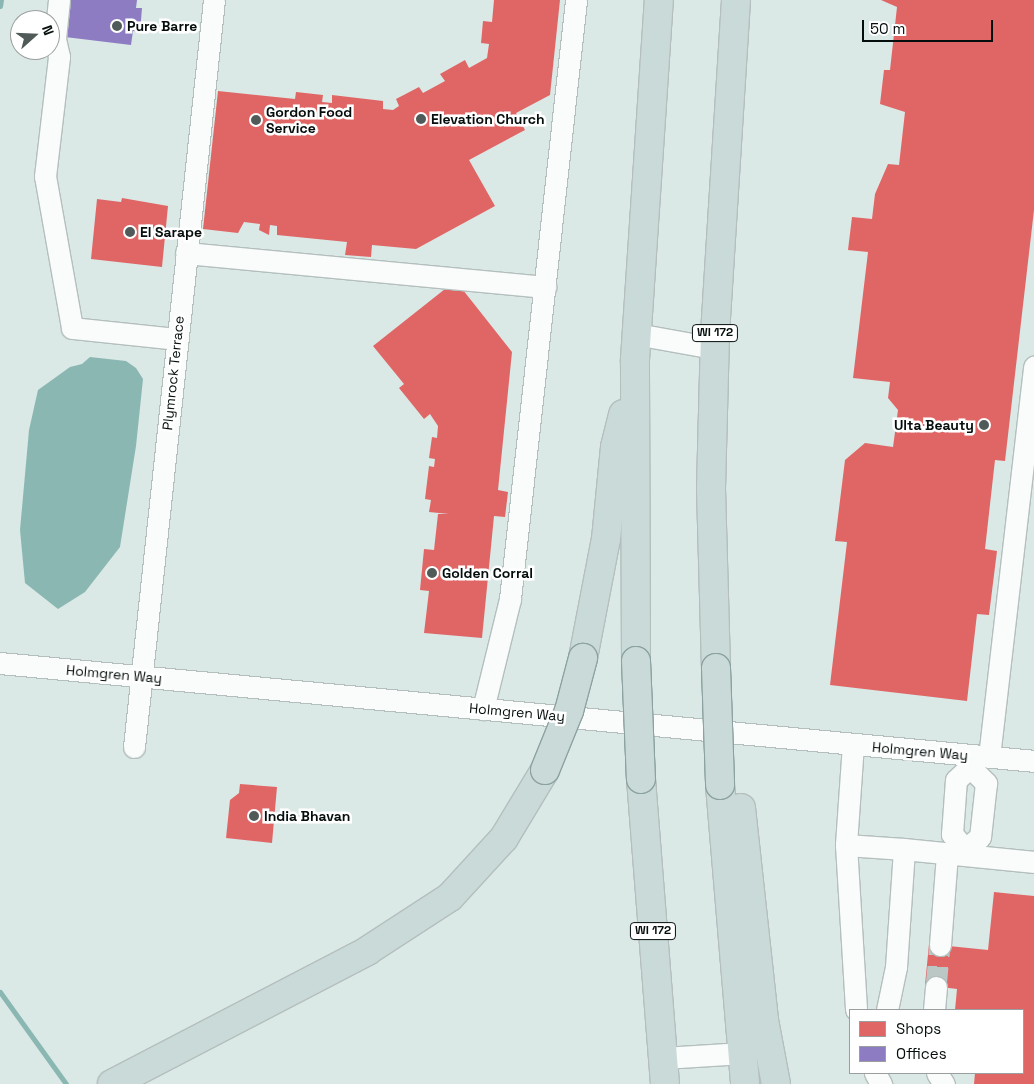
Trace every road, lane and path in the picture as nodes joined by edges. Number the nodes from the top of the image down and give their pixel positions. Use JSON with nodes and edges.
{"nodes":[{"id":1,"x":59,"y":0,"type":"edge"},
{"id":2,"x":214,"y":0,"type":"edge"},
{"id":3,"x":576,"y":0,"type":"edge"},
{"id":4,"x":660,"y":0,"type":"edge"},
{"id":5,"x":736,"y":0,"type":"edge"},
{"id":6,"x":186,"y":253,"type":"junction"},
{"id":7,"x":545,"y":287,"type":"junction"},
{"id":8,"x":177,"y":339,"type":"junction"},
{"id":9,"x":636,"y":346,"type":"junction"},
{"id":10,"x":714,"y":348,"type":"junction"},
{"id":11,"x":1034,"y":367,"type":"edge"},
{"id":12,"x":0,"y":663,"type":"edge"},
{"id":13,"x":140,"y":676,"type":"junction"},
{"id":14,"x":483,"y":709,"type":"junction"},
{"id":15,"x":853,"y":744,"type":"junction"},
{"id":16,"x":134,"y":747,"type":"dead end"},
{"id":17,"x":977,"y":760,"type":"junction"},
{"id":18,"x":1034,"y":762,"type":"edge"},
{"id":19,"x":730,"y":786,"type":"junction"},
{"id":20,"x":846,"y":845,"type":"junction"},
{"id":21,"x":904,"y":849,"type":"junction"},
{"id":22,"x":947,"y":853,"type":"junction"},
{"id":23,"x":1034,"y":862,"type":"edge"},
{"id":24,"x":940,"y":945,"type":"tunnel mouth"},
{"id":25,"x":936,"y":987,"type":"tunnel mouth"},
{"id":26,"x":856,"y":1009,"type":"edge"},
{"id":27,"x":887,"y":1009,"type":"edge"},
{"id":28,"x":934,"y":1009,"type":"edge"},
{"id":29,"x":743,"y":1053,"type":"junction"},
{"id":30,"x":664,"y":1071,"type":"edge"},
{"id":31,"x":116,"y":1082,"type":"edge"},
{"id":32,"x":745,"y":1084,"type":"edge"},
{"id":33,"x":776,"y":1084,"type":"edge"}],
"edges":[{"from":1,"to":8,"type":"street"},
{"from":2,"to":6,"type":"street","name":"Plymrock Terrace"},
{"from":3,"to":7,"type":"street"},
{"from":4,"to":9,"type":"highway","number":"WI 172"},
{"from":5,"to":10,"type":"highway","number":"WI 172"},
{"from":6,"to":7,"type":"street"},
{"from":6,"to":8,"type":"street","name":"Plymrock Terrace"},
{"from":7,"to":14,"type":"street"},
{"from":8,"to":13,"type":"street","name":"Plymrock Terrace"},
{"from":9,"to":10,"type":"street"},
{"from":9,"to":30,"type":"highway","number":"WI 172","bridge":true},
{"from":9,"to":31,"type":"highway","bridge":true},
{"from":10,"to":19,"type":"highway","number":"WI 172","bridge":true},
{"from":11,"to":17,"type":"street"},
{"from":12,"to":13,"type":"street","name":"Holmgren Way"},
{"from":13,"to":14,"type":"street","name":"Holmgren Way"},
{"from":13,"to":16,"type":"street","name":"Plymrock Terrace"},
{"from":14,"to":15,"type":"street","name":"Holmgren Way"},
{"from":15,"to":17,"type":"street","name":"Holmgren Way"},
{"from":15,"to":20,"type":"street"},
{"from":17,"to":18,"type":"street","name":"Holmgren Way"},
{"from":19,"to":29,"type":"highway","number":"WI 172"},
{"from":19,"to":33,"type":"highway"},
{"from":20,"to":21,"type":"street"},
{"from":20,"to":26,"type":"street"},
{"from":21,"to":22,"type":"street"},
{"from":21,"to":27,"type":"street"},
{"from":22,"to":23,"type":"street"},
{"from":22,"to":24,"type":"street"},
{"from":25,"to":28,"type":"street"},
{"from":29,"to":30,"type":"street"},
{"from":29,"to":32,"type":"highway","number":"WI 172"}]}
